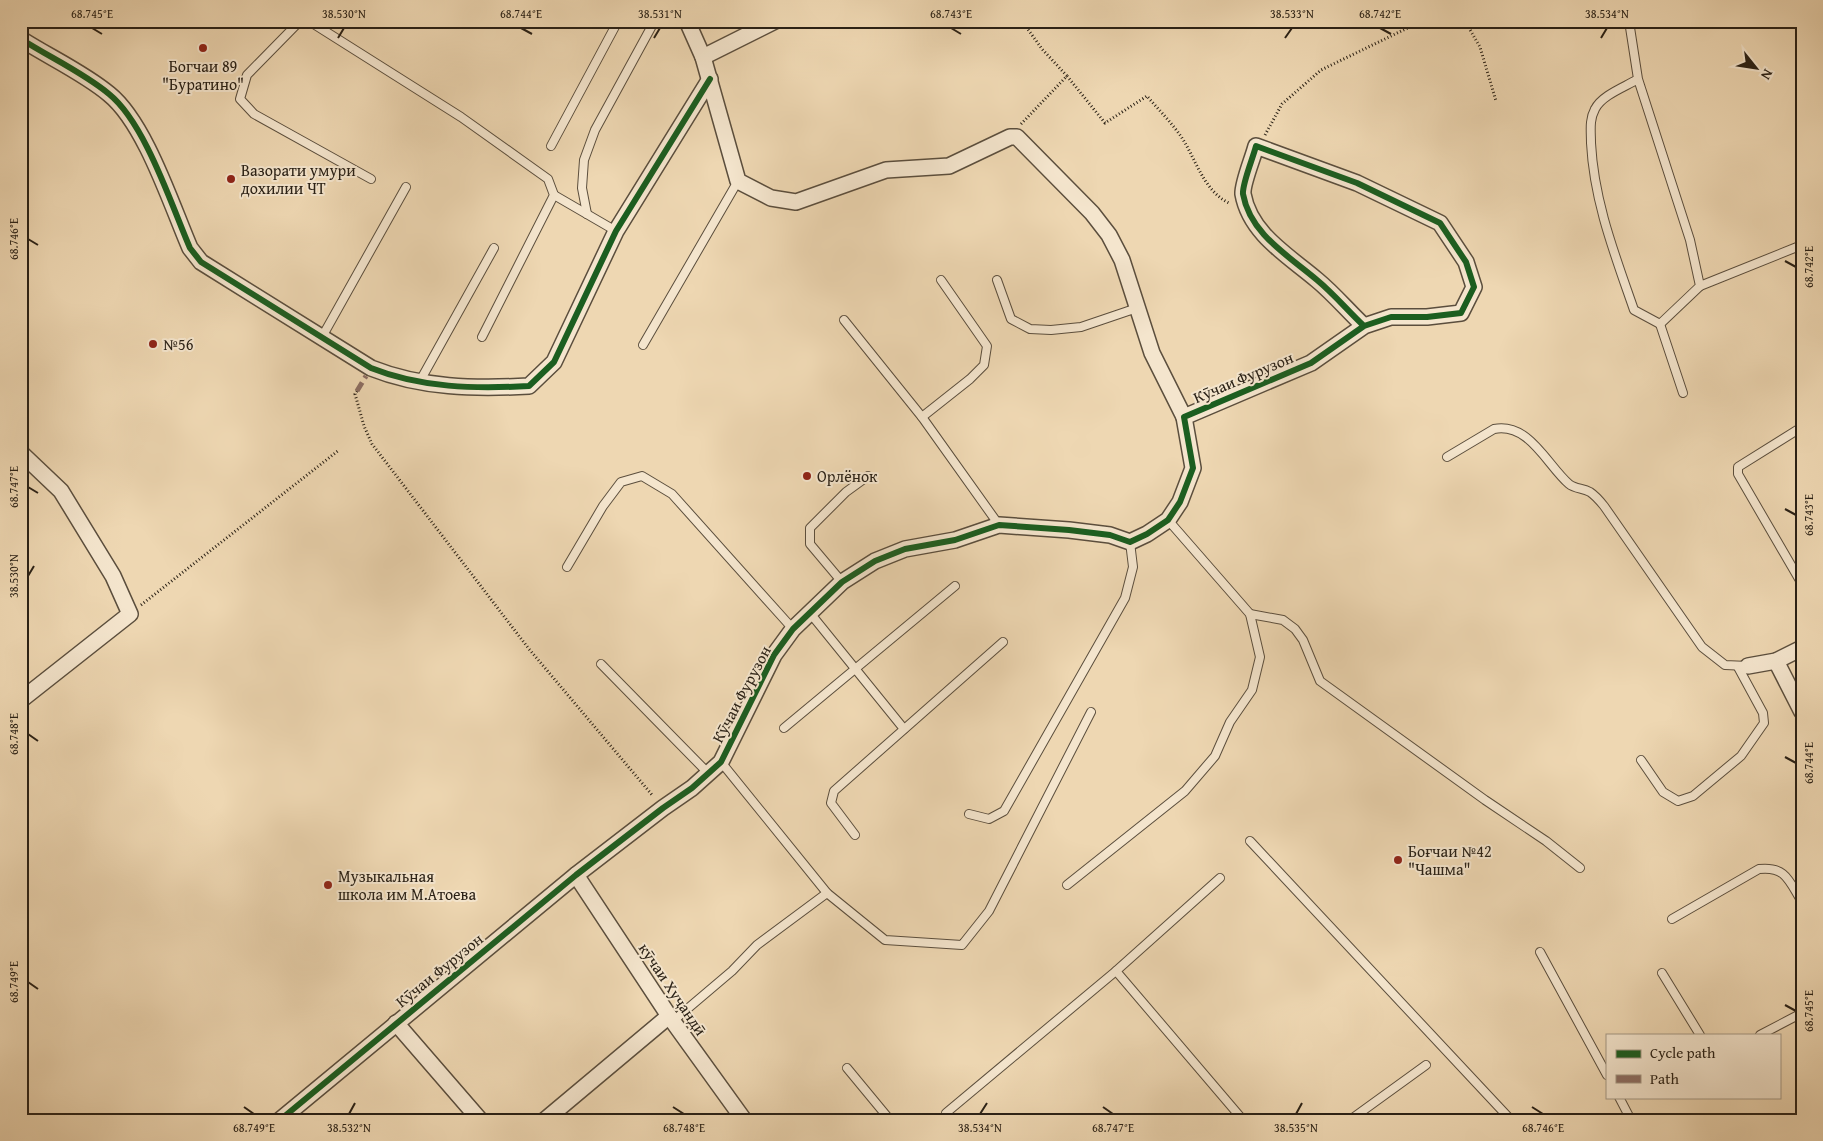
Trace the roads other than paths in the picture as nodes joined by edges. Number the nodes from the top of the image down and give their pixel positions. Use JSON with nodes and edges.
{"nodes":[{"id":1,"x":300,"y":21,"type":"edge"},
{"id":2,"x":309,"y":21,"type":"edge"},
{"id":3,"x":618,"y":21,"type":"edge"},
{"id":4,"x":687,"y":21,"type":"edge"},
{"id":5,"x":775,"y":21,"type":"edge"},
{"id":6,"x":1629,"y":21,"type":"edge"},
{"id":7,"x":654,"y":22,"type":"edge"},
{"id":8,"x":21,"y":39,"type":"edge"},
{"id":9,"x":703,"y":57,"type":"junction"},
{"id":10,"x":710,"y":79,"type":"junction"},
{"id":11,"x":1638,"y":79,"type":"junction"},
{"id":12,"x":551,"y":146,"type":"dead end"},
{"id":13,"x":371,"y":179,"type":"dead end"},
{"id":14,"x":738,"y":181,"type":"junction"},
{"id":15,"x":406,"y":187,"type":"dead end"},
{"id":16,"x":554,"y":195,"type":"junction"},
{"id":17,"x":587,"y":214,"type":"junction"},
{"id":18,"x":616,"y":231,"type":"junction"},
{"id":19,"x":1802,"y":245,"type":"edge"},
{"id":20,"x":494,"y":248,"type":"dead end"},
{"id":21,"x":941,"y":280,"type":"dead end"},
{"id":22,"x":996,"y":280,"type":"dead end"},
{"id":23,"x":1700,"y":286,"type":"junction"},
{"id":24,"x":1137,"y":308,"type":"junction"},
{"id":25,"x":844,"y":320,"type":"dead end"},
{"id":26,"x":1660,"y":324,"type":"junction"},
{"id":27,"x":1364,"y":326,"type":"junction"},
{"id":28,"x":322,"y":337,"type":"junction"},
{"id":29,"x":482,"y":337,"type":"dead end"},
{"id":30,"x":643,"y":345,"type":"dead end"},
{"id":31,"x":420,"y":381,"type":"junction"},
{"id":32,"x":1683,"y":392,"type":"dead end"},
{"id":33,"x":922,"y":417,"type":"junction"},
{"id":34,"x":1184,"y":417,"type":"junction"},
{"id":35,"x":1801,"y":428,"type":"edge"},
{"id":36,"x":21,"y":453,"type":"edge"},
{"id":37,"x":1447,"y":457,"type":"dead end"},
{"id":38,"x":868,"y":476,"type":"dead end"},
{"id":39,"x":1168,"y":520,"type":"junction"},
{"id":40,"x":999,"y":525,"type":"junction"},
{"id":41,"x":1130,"y":542,"type":"junction"},
{"id":42,"x":567,"y":568,"type":"dead end"},
{"id":43,"x":842,"y":582,"type":"junction"},
{"id":44,"x":1802,"y":584,"type":"edge"},
{"id":45,"x":955,"y":586,"type":"dead end"},
{"id":46,"x":810,"y":613,"type":"junction"},
{"id":47,"x":1250,"y":614,"type":"junction"},
{"id":48,"x":793,"y":629,"type":"junction"},
{"id":49,"x":1003,"y":642,"type":"dead end"},
{"id":50,"x":1802,"y":648,"type":"edge"},
{"id":51,"x":1776,"y":661,"type":"junction"},
{"id":52,"x":601,"y":664,"type":"dead end"},
{"id":53,"x":1743,"y":667,"type":"junction"},
{"id":54,"x":855,"y":668,"type":"junction"},
{"id":55,"x":21,"y":700,"type":"edge"},
{"id":56,"x":1091,"y":712,"type":"dead end"},
{"id":57,"x":1802,"y":712,"type":"edge"},
{"id":58,"x":784,"y":728,"type":"dead end"},
{"id":59,"x":904,"y":729,"type":"junction"},
{"id":60,"x":1641,"y":760,"type":"dead end"},
{"id":61,"x":720,"y":762,"type":"junction"},
{"id":62,"x":708,"y":773,"type":"junction"},
{"id":63,"x":969,"y":814,"type":"dead end"},
{"id":64,"x":856,"y":835,"type":"dead end"},
{"id":65,"x":1250,"y":841,"type":"dead end"},
{"id":66,"x":1580,"y":868,"type":"dead end"},
{"id":67,"x":576,"y":875,"type":"junction"},
{"id":68,"x":1220,"y":878,"type":"dead end"},
{"id":69,"x":1067,"y":885,"type":"dead end"},
{"id":70,"x":827,"y":893,"type":"junction"},
{"id":71,"x":1802,"y":902,"type":"edge"},
{"id":72,"x":1672,"y":919,"type":"dead end"},
{"id":73,"x":1540,"y":952,"type":"dead end"},
{"id":74,"x":1116,"y":971,"type":"junction"},
{"id":75,"x":1662,"y":973,"type":"dead end"},
{"id":76,"x":1802,"y":1013,"type":"edge"},
{"id":77,"x":671,"y":1019,"type":"junction"},
{"id":78,"x":396,"y":1023,"type":"junction"},
{"id":79,"x":1699,"y":1034,"type":"edge"},
{"id":80,"x":1762,"y":1034,"type":"edge"},
{"id":81,"x":1426,"y":1065,"type":"dead end"},
{"id":82,"x":847,"y":1068,"type":"dead end"},
{"id":83,"x":1606,"y":1073,"type":"edge"},
{"id":84,"x":1620,"y":1098,"type":"edge"},
{"id":85,"x":946,"y":1113,"type":"dead end"},
{"id":86,"x":280,"y":1120,"type":"edge"},
{"id":87,"x":480,"y":1120,"type":"edge"},
{"id":88,"x":545,"y":1120,"type":"edge"},
{"id":89,"x":744,"y":1120,"type":"edge"},
{"id":90,"x":890,"y":1120,"type":"edge"},
{"id":91,"x":1243,"y":1120,"type":"edge"},
{"id":92,"x":1350,"y":1120,"type":"edge"},
{"id":93,"x":1511,"y":1120,"type":"edge"},
{"id":94,"x":1631,"y":1120,"type":"edge"}],
"edges":[{"from":1,"to":13,"type":"lane"},
{"from":2,"to":16,"type":"lane"},
{"from":3,"to":12,"type":"lane"},
{"from":4,"to":9,"type":"street"},
{"from":5,"to":9,"type":"street"},
{"from":6,"to":11,"type":"lane"},
{"from":7,"to":17,"type":"lane"},
{"from":8,"to":28,"type":"street"},
{"from":9,"to":10,"type":"street"},
{"from":10,"to":14,"type":"street"},
{"from":10,"to":18,"type":"street"},
{"from":11,"to":23,"type":"lane"},
{"from":11,"to":26,"type":"lane"},
{"from":14,"to":24,"type":"street"},
{"from":14,"to":30,"type":"lane"},
{"from":15,"to":28,"type":"lane"},
{"from":16,"to":17,"type":"lane"},
{"from":16,"to":29,"type":"lane"},
{"from":17,"to":18,"type":"lane"},
{"from":18,"to":31,"type":"street"},
{"from":19,"to":23,"type":"lane"},
{"from":20,"to":31,"type":"lane"},
{"from":21,"to":33,"type":"lane"},
{"from":22,"to":24,"type":"lane"},
{"from":23,"to":26,"type":"lane"},
{"from":24,"to":34,"type":"street"},
{"from":25,"to":33,"type":"lane"},
{"from":26,"to":32,"type":"lane"},
{"from":27,"to":27,"type":"street","name":"Кӯчаи Фурузон"},
{"from":27,"to":34,"type":"street","name":"Кӯчаи Фурузон"},
{"from":28,"to":31,"type":"street"},
{"from":33,"to":40,"type":"lane"},
{"from":34,"to":39,"type":"street","name":"Кӯчаи Фурузон"},
{"from":35,"to":44,"type":"lane"},
{"from":36,"to":55,"type":"street"},
{"from":37,"to":53,"type":"lane"},
{"from":38,"to":43,"type":"lane"},
{"from":39,"to":41,"type":"street","name":"Кӯчаи Фурузон"},
{"from":39,"to":47,"type":"lane"},
{"from":40,"to":41,"type":"street","name":"Кӯчаи Фурузон"},
{"from":40,"to":43,"type":"street","name":"Кӯчаи Фурузон"},
{"from":41,"to":63,"type":"lane"},
{"from":42,"to":48,"type":"lane"},
{"from":43,"to":46,"type":"street","name":"Кӯчаи Фурузон"},
{"from":45,"to":54,"type":"lane"},
{"from":46,"to":48,"type":"street","name":"Кӯчаи Фурузон"},
{"from":46,"to":54,"type":"lane"},
{"from":47,"to":66,"type":"lane"},
{"from":47,"to":69,"type":"lane"},
{"from":48,"to":61,"type":"street","name":"Кӯчаи Фурузон"},
{"from":49,"to":59,"type":"lane"},
{"from":50,"to":51,"type":"street"},
{"from":51,"to":53,"type":"street"},
{"from":51,"to":57,"type":"street"},
{"from":52,"to":62,"type":"lane"},
{"from":53,"to":60,"type":"lane"},
{"from":54,"to":58,"type":"lane"},
{"from":54,"to":59,"type":"lane"},
{"from":56,"to":70,"type":"lane"},
{"from":59,"to":64,"type":"lane"},
{"from":61,"to":62,"type":"street","name":"Кӯчаи Фурузон"},
{"from":61,"to":70,"type":"lane"},
{"from":62,"to":67,"type":"street","name":"Кӯчаи Фурузон"},
{"from":65,"to":93,"type":"lane"},
{"from":67,"to":77,"type":"street","name":"кӯчаи Хуҷандӣ"},
{"from":67,"to":78,"type":"street","name":"Кӯчаи Фурузон"},
{"from":68,"to":74,"type":"lane"},
{"from":70,"to":77,"type":"lane"},
{"from":71,"to":72,"type":"lane"},
{"from":73,"to":83,"type":"lane"},
{"from":74,"to":85,"type":"lane"},
{"from":74,"to":91,"type":"lane"},
{"from":75,"to":79,"type":"lane"},
{"from":76,"to":80,"type":"lane"},
{"from":77,"to":88,"type":"street"},
{"from":77,"to":89,"type":"street","name":"кӯчаи Хуҷандӣ"},
{"from":78,"to":86,"type":"street","name":"Кӯчаи Фурузон"},
{"from":78,"to":87,"type":"street"},
{"from":81,"to":92,"type":"lane"},
{"from":82,"to":90,"type":"lane"},
{"from":84,"to":94,"type":"lane"}]}
